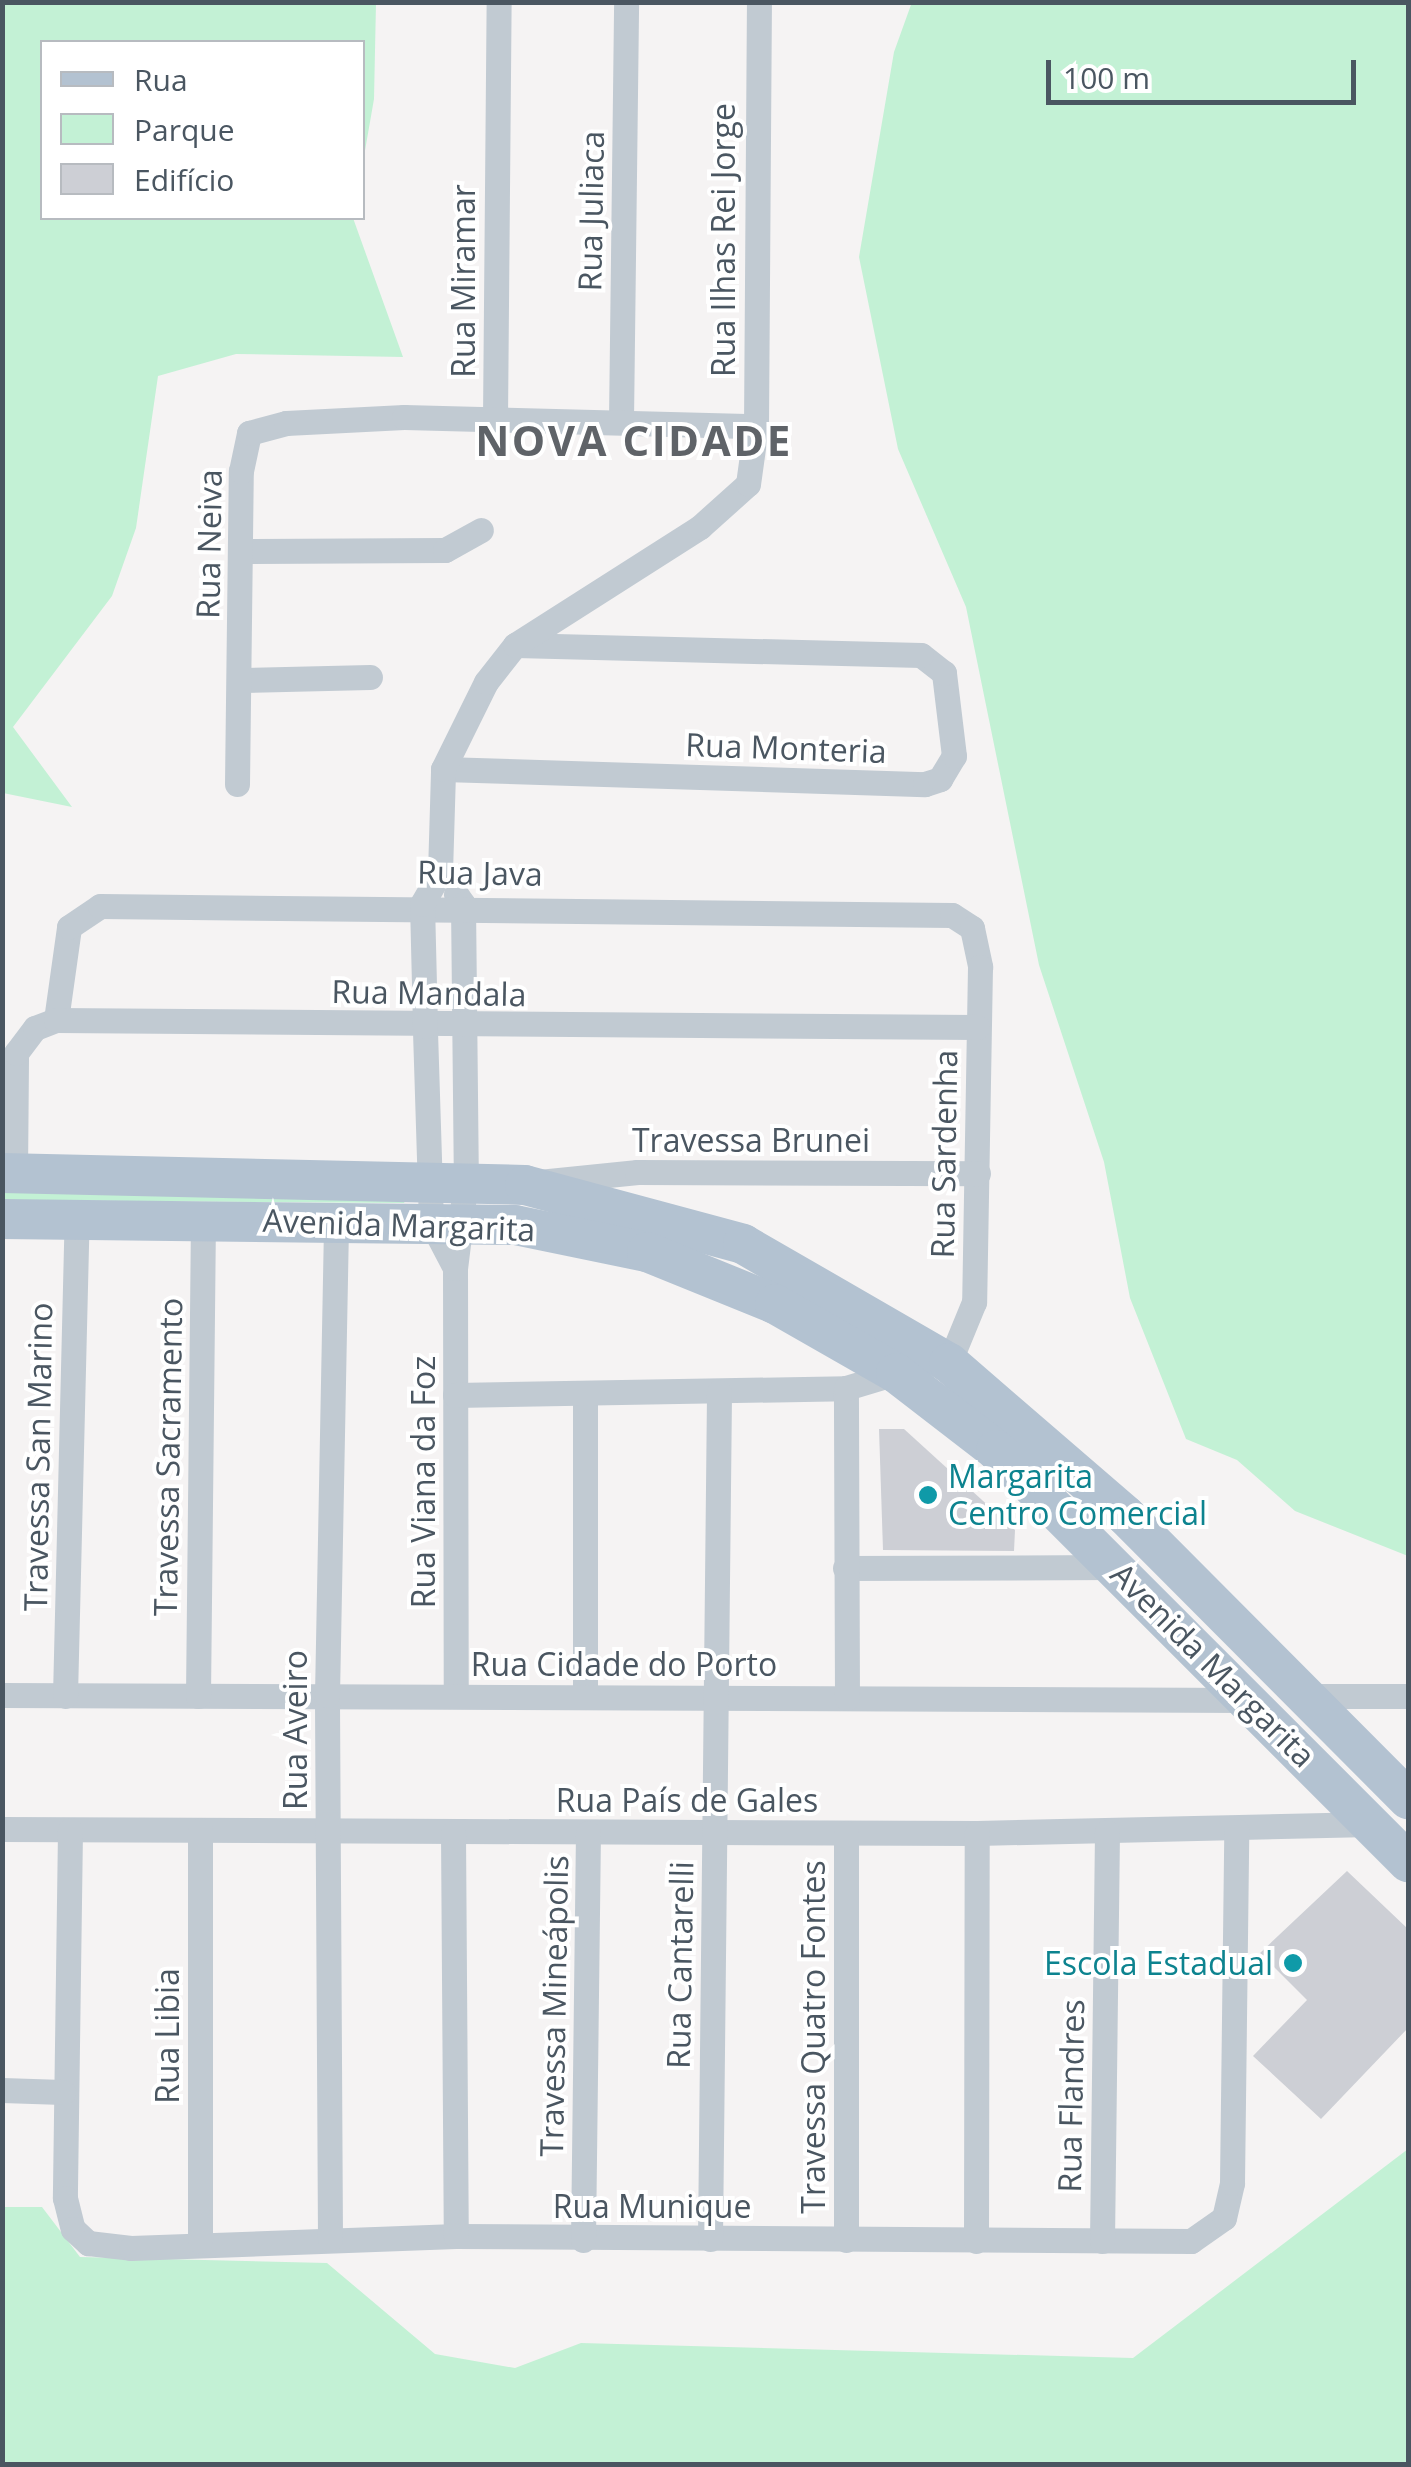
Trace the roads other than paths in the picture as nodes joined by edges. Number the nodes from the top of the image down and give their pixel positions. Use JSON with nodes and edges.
{"nodes":[{"id":1,"x":498,"y":2,"type":"edge"},
{"id":2,"x":626,"y":2,"type":"edge"},
{"id":3,"x":759,"y":2,"type":"edge"},
{"id":4,"x":496,"y":418,"type":"junction"},
{"id":5,"x":621,"y":421,"type":"junction"},
{"id":6,"x":756,"y":426,"type":"junction"},
{"id":7,"x":481,"y":530,"type":"dead end"},
{"id":8,"x":242,"y":551,"type":"junction"},
{"id":9,"x":515,"y":644,"type":"junction"},
{"id":10,"x":370,"y":677,"type":"dead end"},
{"id":11,"x":240,"y":680,"type":"junction"},
{"id":12,"x":444,"y":769,"type":"junction"},
{"id":13,"x":237,"y":784,"type":"dead end"},
{"id":14,"x":440,"y":873,"type":"junction"},
{"id":15,"x":422,"y":904,"type":"junction"},
{"id":16,"x":464,"y":904,"type":"junction"},
{"id":17,"x":978,"y":941,"type":"joint"},
{"id":18,"x":56,"y":1020,"type":"junction"},
{"id":19,"x":425,"y":1026,"type":"junction"},
{"id":20,"x":465,"y":1026,"type":"junction"},
{"id":21,"x":977,"y":1027,"type":"junction"},
{"id":22,"x":978,"y":1172,"type":"junction"},
{"id":23,"x":8,"y":1174,"type":"edge"},
{"id":24,"x":448,"y":1179,"type":"junction"},
{"id":25,"x":526,"y":1184,"type":"junction"},
{"id":26,"x":2,"y":1219,"type":"edge"},
{"id":27,"x":77,"y":1220,"type":"junction"},
{"id":28,"x":204,"y":1220,"type":"junction"},
{"id":29,"x":336,"y":1222,"type":"junction"},
{"id":30,"x":448,"y":1222,"type":"junction"},
{"id":31,"x":950,"y":1363,"type":"junction"},
{"id":32,"x":896,"y":1374,"type":"junction"},
{"id":33,"x":846,"y":1388,"type":"junction"},
{"id":34,"x":719,"y":1392,"type":"junction"},
{"id":35,"x":586,"y":1393,"type":"junction"},
{"id":36,"x":456,"y":1395,"type":"junction"},
{"id":37,"x":1116,"y":1566,"type":"junction"},
{"id":38,"x":844,"y":1568,"type":"junction"},
{"id":39,"x":2,"y":1695,"type":"edge"},
{"id":40,"x":327,"y":1695,"type":"junction"},
{"id":41,"x":456,"y":1695,"type":"junction"},
{"id":42,"x":65,"y":1696,"type":"junction"},
{"id":43,"x":198,"y":1696,"type":"junction"},
{"id":44,"x":714,"y":1696,"type":"junction"},
{"id":45,"x":1301,"y":1696,"type":"junction"},
{"id":46,"x":1408,"y":1696,"type":"edge"},
{"id":47,"x":586,"y":1698,"type":"junction"},
{"id":48,"x":847,"y":1698,"type":"junction"},
{"id":49,"x":1245,"y":1700,"type":"junction"},
{"id":50,"x":1408,"y":1800,"type":"edge"},
{"id":51,"x":1371,"y":1824,"type":"junction"},
{"id":52,"x":2,"y":1829,"type":"edge"},
{"id":53,"x":70,"y":1830,"type":"junction"},
{"id":54,"x":200,"y":1830,"type":"junction"},
{"id":55,"x":326,"y":1830,"type":"junction"},
{"id":56,"x":1236,"y":1830,"type":"junction"},
{"id":57,"x":454,"y":1832,"type":"junction"},
{"id":58,"x":588,"y":1832,"type":"junction"},
{"id":59,"x":1106,"y":1832,"type":"junction"},
{"id":60,"x":714,"y":1833,"type":"junction"},
{"id":61,"x":846,"y":1833,"type":"junction"},
{"id":62,"x":977,"y":1833,"type":"junction"},
{"id":63,"x":1408,"y":1862,"type":"edge"},
{"id":64,"x":2,"y":2090,"type":"edge"},
{"id":65,"x":63,"y":2092,"type":"junction"},
{"id":66,"x":456,"y":2236,"type":"junction"},
{"id":67,"x":330,"y":2239,"type":"junction"},
{"id":68,"x":710,"y":2239,"type":"junction"},
{"id":69,"x":583,"y":2240,"type":"junction"},
{"id":70,"x":846,"y":2240,"type":"junction"},
{"id":71,"x":200,"y":2241,"type":"junction"},
{"id":72,"x":976,"y":2241,"type":"junction"},
{"id":73,"x":1102,"y":2241,"type":"junction"}],
"edges":[{"from":1,"to":4,"type":"street","name":"Rua Miramar"},
{"from":2,"to":5,"type":"street","name":"Rua Juliaca"},
{"from":3,"to":6,"type":"street","name":"Rua Ilhas Rei Jorge"},
{"from":4,"to":5,"type":"street","name":"Rua Miramar"},
{"from":4,"to":8,"type":"street","name":"Rua Neiva"},
{"from":5,"to":6,"type":"street","name":"Rua Miramar"},
{"from":6,"to":9,"type":"street","name":"Rua Ilhas Rei Jorge"},
{"from":7,"to":8,"type":"street"},
{"from":8,"to":11,"type":"street","name":"Rua Neiva"},
{"from":9,"to":12,"type":"street","name":"Rua Ilhas Rei Jorge"},
{"from":9,"to":12,"type":"street","name":"Rua Monteria"},
{"from":10,"to":11,"type":"street"},
{"from":11,"to":13,"type":"street","name":"Rua Neiva"},
{"from":12,"to":14,"type":"street","name":"Rua Ilhas Rei Jorge"},
{"from":14,"to":15,"type":"street","name":"Rua Ilhas Rei Jorge"},
{"from":14,"to":16,"type":"street"},
{"from":15,"to":16,"type":"street","name":"Rua Java"},
{"from":15,"to":18,"type":"street","name":"Rua Java"},
{"from":15,"to":19,"type":"street"},
{"from":16,"to":17,"type":"street","name":"Rua Java"},
{"from":16,"to":20,"type":"street"},
{"from":17,"to":21,"type":"street","name":"Rua Sardenha"},
{"from":18,"to":19,"type":"street","name":"Rua Mandala"},
{"from":18,"to":23,"type":"street"},
{"from":19,"to":20,"type":"street","name":"Rua Mandala"},
{"from":19,"to":24,"type":"street"},
{"from":20,"to":21,"type":"street","name":"Rua Mandala"},
{"from":20,"to":24,"type":"street"},
{"from":21,"to":22,"type":"street","name":"Rua Sardenha"},
{"from":22,"to":25,"type":"street","name":"Travessa Brunei"},
{"from":22,"to":31,"type":"street","name":"Rua Sardenha"},
{"from":23,"to":24,"type":"main road","name":"Avenida Margarita"},
{"from":24,"to":25,"type":"main road","name":"Avenida Margarita"},
{"from":24,"to":30,"type":"street"},
{"from":24,"to":30,"type":"street"},
{"from":25,"to":31,"type":"main road","name":"Avenida Margarita"},
{"from":26,"to":27,"type":"main road","name":"Avenida Margarita"},
{"from":27,"to":28,"type":"main road","name":"Avenida Margarita"},
{"from":27,"to":42,"type":"street","name":"Travessa San Marino"},
{"from":28,"to":29,"type":"main road","name":"Avenida Margarita"},
{"from":28,"to":43,"type":"street","name":"Travessa Sacramento"},
{"from":29,"to":30,"type":"main road","name":"Avenida Margarita"},
{"from":29,"to":40,"type":"street","name":"Rua Aveiro"},
{"from":30,"to":32,"type":"main road","name":"Avenida Margarita"},
{"from":30,"to":36,"type":"street","name":"Rua Viana da Foz"},
{"from":31,"to":45,"type":"main road","name":"Avenida Margarita"},
{"from":32,"to":33,"type":"street"},
{"from":32,"to":37,"type":"main road","name":"Avenida Margarita"},
{"from":33,"to":34,"type":"street"},
{"from":33,"to":38,"type":"street"},
{"from":34,"to":35,"type":"street"},
{"from":34,"to":44,"type":"street","name":"Rua Cantarelli"},
{"from":35,"to":36,"type":"street"},
{"from":35,"to":47,"type":"street"},
{"from":36,"to":41,"type":"street","name":"Rua Viana da Foz"},
{"from":37,"to":38,"type":"street"},
{"from":37,"to":49,"type":"main road","name":"Avenida Margarita"},
{"from":38,"to":48,"type":"street"},
{"from":39,"to":42,"type":"street","name":"Rua Cidade do Porto"},
{"from":40,"to":41,"type":"street","name":"Rua Cidade do Porto"},
{"from":40,"to":43,"type":"street","name":"Rua Cidade do Porto"},
{"from":40,"to":55,"type":"street","name":"Rua Aveiro"},
{"from":41,"to":47,"type":"street","name":"Rua Cidade do Porto"},
{"from":42,"to":43,"type":"street","name":"Rua Cidade do Porto"},
{"from":44,"to":47,"type":"street","name":"Rua Cidade do Porto"},
{"from":44,"to":48,"type":"street","name":"Rua Cidade do Porto"},
{"from":44,"to":60,"type":"street","name":"Rua Cantarelli"},
{"from":45,"to":46,"type":"street"},
{"from":45,"to":50,"type":"main road","name":"Avenida Margarita"},
{"from":48,"to":49,"type":"street","name":"Rua Cidade do Porto"},
{"from":49,"to":51,"type":"main road","name":"Avenida Margarita"},
{"from":51,"to":56,"type":"street","name":"Rua País de Gales"},
{"from":51,"to":63,"type":"main road","name":"Avenida Margarita"},
{"from":52,"to":53,"type":"street","name":"Rua País de Gales"},
{"from":53,"to":54,"type":"street","name":"Rua País de Gales"},
{"from":53,"to":65,"type":"street"},
{"from":54,"to":55,"type":"street","name":"Rua País de Gales"},
{"from":54,"to":71,"type":"street","name":"Rua Libia"},
{"from":55,"to":57,"type":"street","name":"Rua País de Gales"},
{"from":55,"to":67,"type":"street","name":"Rua Aveiro"},
{"from":56,"to":59,"type":"street","name":"Rua País de Gales"},
{"from":56,"to":73,"type":"street","name":"Rua Munique"},
{"from":57,"to":58,"type":"street","name":"Rua País de Gales"},
{"from":57,"to":66,"type":"street"},
{"from":58,"to":60,"type":"street","name":"Rua País de Gales"},
{"from":58,"to":69,"type":"street","name":"Travessa Mineápolis"},
{"from":59,"to":62,"type":"street","name":"Rua País de Gales"},
{"from":59,"to":73,"type":"street","name":"Rua Flandres"},
{"from":60,"to":61,"type":"street","name":"Rua País de Gales"},
{"from":60,"to":68,"type":"street","name":"Rua Cantarelli"},
{"from":61,"to":62,"type":"street","name":"Rua País de Gales"},
{"from":61,"to":70,"type":"street","name":"Travessa Quatro Fontes"},
{"from":62,"to":72,"type":"street"},
{"from":64,"to":65,"type":"street"},
{"from":65,"to":71,"type":"street","name":"Rua Munique"},
{"from":66,"to":67,"type":"street","name":"Rua Munique"},
{"from":66,"to":69,"type":"street","name":"Rua Munique"},
{"from":67,"to":71,"type":"street","name":"Rua Munique"},
{"from":68,"to":69,"type":"street","name":"Rua Munique"},
{"from":68,"to":70,"type":"street","name":"Rua Munique"},
{"from":70,"to":72,"type":"street","name":"Rua Munique"},
{"from":72,"to":73,"type":"street","name":"Rua Munique"}]}
